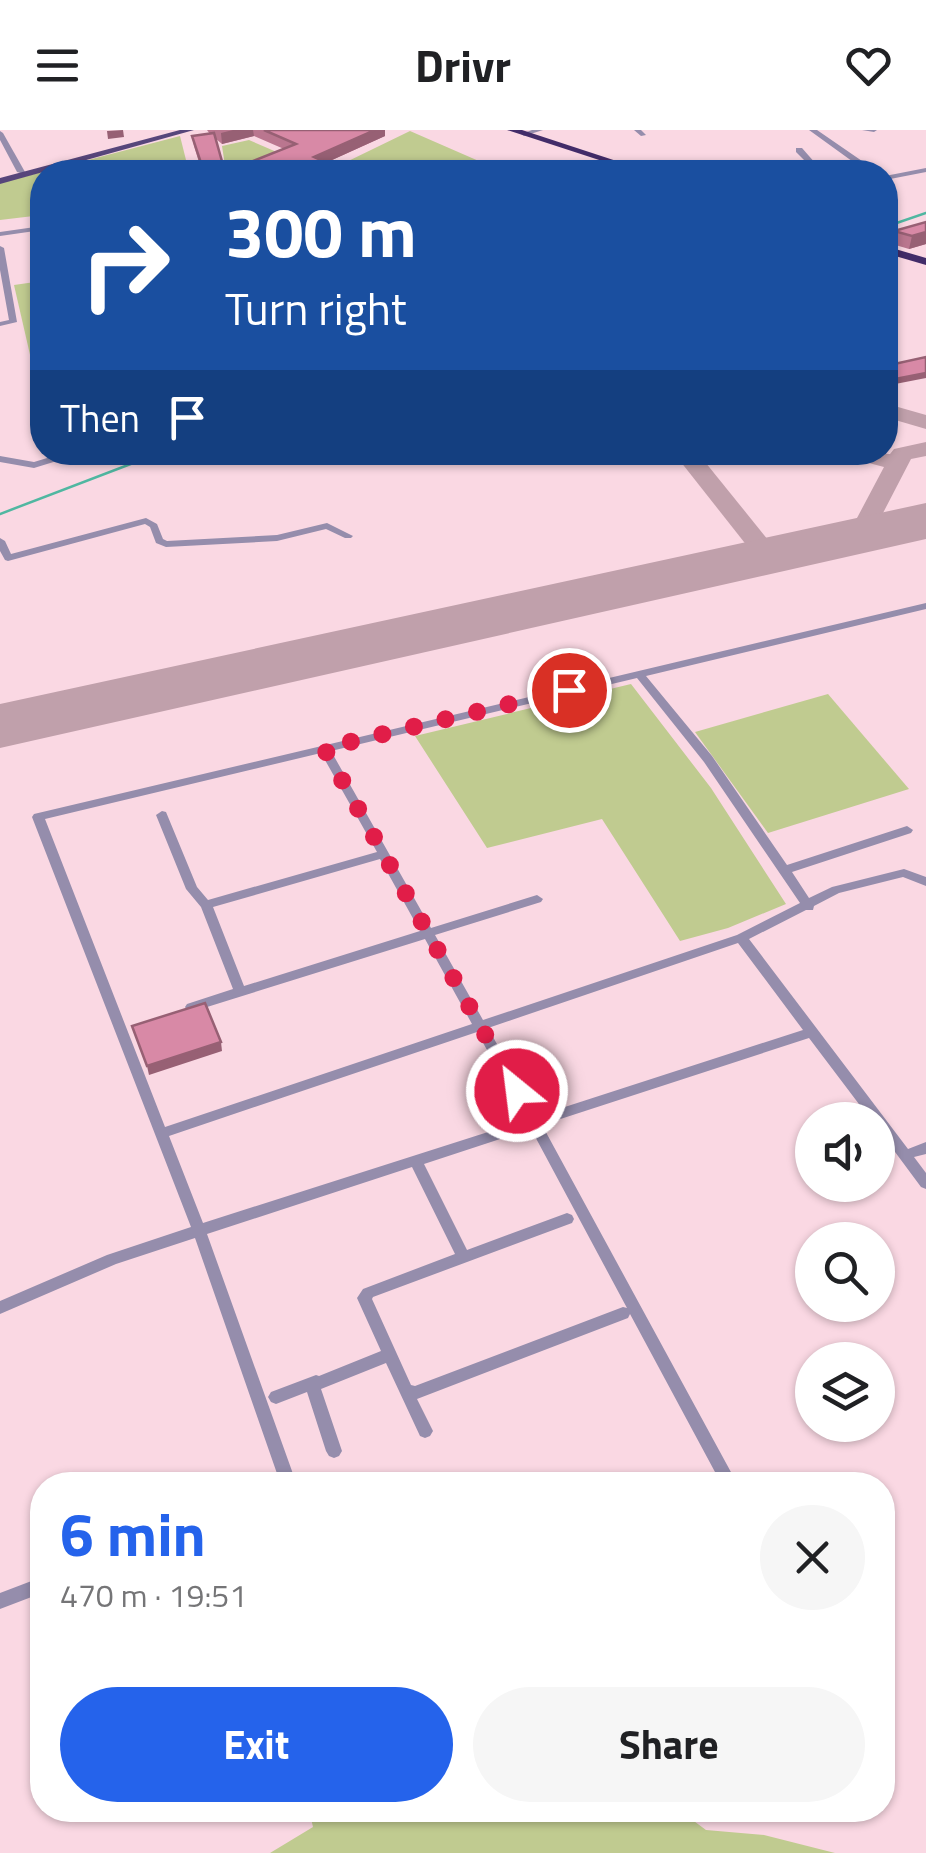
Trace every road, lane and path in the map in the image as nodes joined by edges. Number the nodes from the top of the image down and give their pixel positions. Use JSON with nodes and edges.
{"nodes":[{"id":1,"x":190,"y":130,"type":"edge"},
{"id":2,"x":540,"y":130,"type":"edge"},
{"id":3,"x":812,"y":130,"type":"edge"},
{"id":4,"x":865,"y":130,"type":"edge"},
{"id":5,"x":874,"y":130,"type":"edge"},
{"id":6,"x":518,"y":132,"type":"edge"},
{"id":7,"x":0,"y":133,"type":"edge"},
{"id":8,"x":165,"y":136,"type":"junction"},
{"id":9,"x":799,"y":150,"type":"dead end"},
{"id":10,"x":69,"y":160,"type":"edge"},
{"id":11,"x":73,"y":160,"type":"edge"},
{"id":12,"x":608,"y":160,"type":"edge"},
{"id":13,"x":809,"y":160,"type":"edge"},
{"id":14,"x":855,"y":160,"type":"edge"},
{"id":15,"x":30,"y":170,"type":"edge"},
{"id":16,"x":926,"y":170,"type":"edge"},
{"id":17,"x":30,"y":171,"type":"edge"},
{"id":18,"x":21,"y":172,"type":"junction"},
{"id":19,"x":898,"y":175,"type":"edge"},
{"id":20,"x":0,"y":179,"type":"edge"},
{"id":21,"x":926,"y":228,"type":"edge"},
{"id":22,"x":30,"y":230,"type":"edge"},
{"id":23,"x":0,"y":234,"type":"edge"},
{"id":24,"x":898,"y":236,"type":"edge"},
{"id":25,"x":0,"y":248,"type":"edge"},
{"id":26,"x":900,"y":254,"type":"edge"},
{"id":27,"x":1,"y":260,"type":"edge"},
{"id":28,"x":926,"y":262,"type":"edge"},
{"id":29,"x":5,"y":304,"type":"edge"},
{"id":30,"x":0,"y":324,"type":"edge"},
{"id":31,"x":0,"y":459,"type":"edge"},
{"id":32,"x":30,"y":464,"type":"edge"},
{"id":33,"x":348,"y":536,"type":"dead end"},
{"id":34,"x":0,"y":542,"type":"edge"},
{"id":35,"x":926,"y":606,"type":"edge"},
{"id":36,"x":639,"y":674,"type":"junction"},
{"id":37,"x":324,"y":748,"type":"junction"},
{"id":38,"x":162,"y":815,"type":"dead end"},
{"id":39,"x":907,"y":830,"type":"dead end"},
{"id":40,"x":384,"y":854,"type":"junction"},
{"id":41,"x":783,"y":871,"type":"junction"},
{"id":42,"x":926,"y":882,"type":"edge"},
{"id":43,"x":538,"y":900,"type":"dead end"},
{"id":44,"x":206,"y":905,"type":"junction"},
{"id":45,"x":809,"y":907,"type":"junction"},
{"id":46,"x":428,"y":931,"type":"junction"},
{"id":47,"x":741,"y":938,"type":"junction"},
{"id":48,"x":240,"y":992,"type":"junction"},
{"id":49,"x":172,"y":1014,"type":"edge"},
{"id":50,"x":137,"y":1025,"type":"edge"},
{"id":51,"x":480,"y":1026,"type":"junction"},
{"id":52,"x":120,"y":1030,"type":"junction"},
{"id":53,"x":813,"y":1032,"type":"junction"},
{"id":54,"x":536,"y":1124,"type":"junction"},
{"id":55,"x":160,"y":1134,"type":"junction"},
{"id":56,"x":926,"y":1148,"type":"edge"},
{"id":57,"x":905,"y":1156,"type":"junction"},
{"id":58,"x":418,"y":1163,"type":"junction"},
{"id":59,"x":926,"y":1182,"type":"edge"},
{"id":60,"x":568,"y":1220,"type":"dead end"},
{"id":61,"x":200,"y":1233,"type":"junction"},
{"id":62,"x":464,"y":1258,"type":"junction"},
{"id":63,"x":0,"y":1308,"type":"edge"},
{"id":64,"x":623,"y":1314,"type":"dead end"},
{"id":65,"x":390,"y":1354,"type":"junction"},
{"id":66,"x":318,"y":1381,"type":"junction"},
{"id":67,"x":406,"y":1391,"type":"junction"},
{"id":68,"x":276,"y":1397,"type":"dead end"},
{"id":69,"x":425,"y":1432,"type":"dead end"},
{"id":70,"x":334,"y":1451,"type":"dead end"},
{"id":71,"x":284,"y":1472,"type":"edge"},
{"id":72,"x":723,"y":1472,"type":"edge"},
{"id":73,"x":30,"y":1590,"type":"edge"},
{"id":74,"x":0,"y":1601,"type":"edge"}],
"edges":[{"from":1,"to":8,"type":"main road"},
{"from":2,"to":6,"type":"street"},
{"from":3,"to":14,"type":"street"},
{"from":4,"to":5,"type":"street"},
{"from":6,"to":12,"type":"highway"},
{"from":7,"to":18,"type":"street"},
{"from":8,"to":10,"type":"main road"},
{"from":8,"to":11,"type":"main road"},
{"from":9,"to":13,"type":"street"},
{"from":15,"to":18,"type":"main road"},
{"from":16,"to":19,"type":"street"},
{"from":17,"to":20,"type":"main road"},
{"from":18,"to":20,"type":"main road"},
{"from":21,"to":24,"type":"street"},
{"from":22,"to":23,"type":"street"},
{"from":25,"to":27,"type":"street"},
{"from":26,"to":28,"type":"highway"},
{"from":27,"to":29,"type":"street"},
{"from":29,"to":30,"type":"street"},
{"from":31,"to":32,"type":"street"},
{"from":33,"to":34,"type":"street"},
{"from":35,"to":36,"type":"street"},
{"from":36,"to":37,"type":"street"},
{"from":36,"to":41,"type":"street"},
{"from":37,"to":40,"type":"street"},
{"from":37,"to":52,"type":"street"},
{"from":38,"to":44,"type":"street"},
{"from":39,"to":41,"type":"street"},
{"from":40,"to":44,"type":"street"},
{"from":40,"to":46,"type":"street"},
{"from":41,"to":45,"type":"street"},
{"from":42,"to":45,"type":"street"},
{"from":43,"to":46,"type":"street"},
{"from":44,"to":48,"type":"street"},
{"from":45,"to":47,"type":"street"},
{"from":46,"to":48,"type":"street"},
{"from":46,"to":51,"type":"street"},
{"from":47,"to":51,"type":"street"},
{"from":47,"to":53,"type":"street"},
{"from":48,"to":49,"type":"street"},
{"from":50,"to":52,"type":"street"},
{"from":51,"to":54,"type":"street"},
{"from":51,"to":55,"type":"street"},
{"from":52,"to":55,"type":"street"},
{"from":53,"to":54,"type":"street"},
{"from":53,"to":57,"type":"street"},
{"from":54,"to":58,"type":"street"},
{"from":54,"to":72,"type":"street"},
{"from":55,"to":61,"type":"street"},
{"from":56,"to":57,"type":"street"},
{"from":57,"to":59,"type":"street"},
{"from":58,"to":61,"type":"street"},
{"from":58,"to":62,"type":"street"},
{"from":60,"to":62,"type":"street"},
{"from":61,"to":63,"type":"street"},
{"from":61,"to":71,"type":"street"},
{"from":62,"to":65,"type":"street"},
{"from":64,"to":67,"type":"street"},
{"from":65,"to":66,"type":"street"},
{"from":65,"to":67,"type":"street"},
{"from":66,"to":68,"type":"street"},
{"from":66,"to":70,"type":"street"},
{"from":67,"to":69,"type":"street"},
{"from":73,"to":74,"type":"street"}]}
